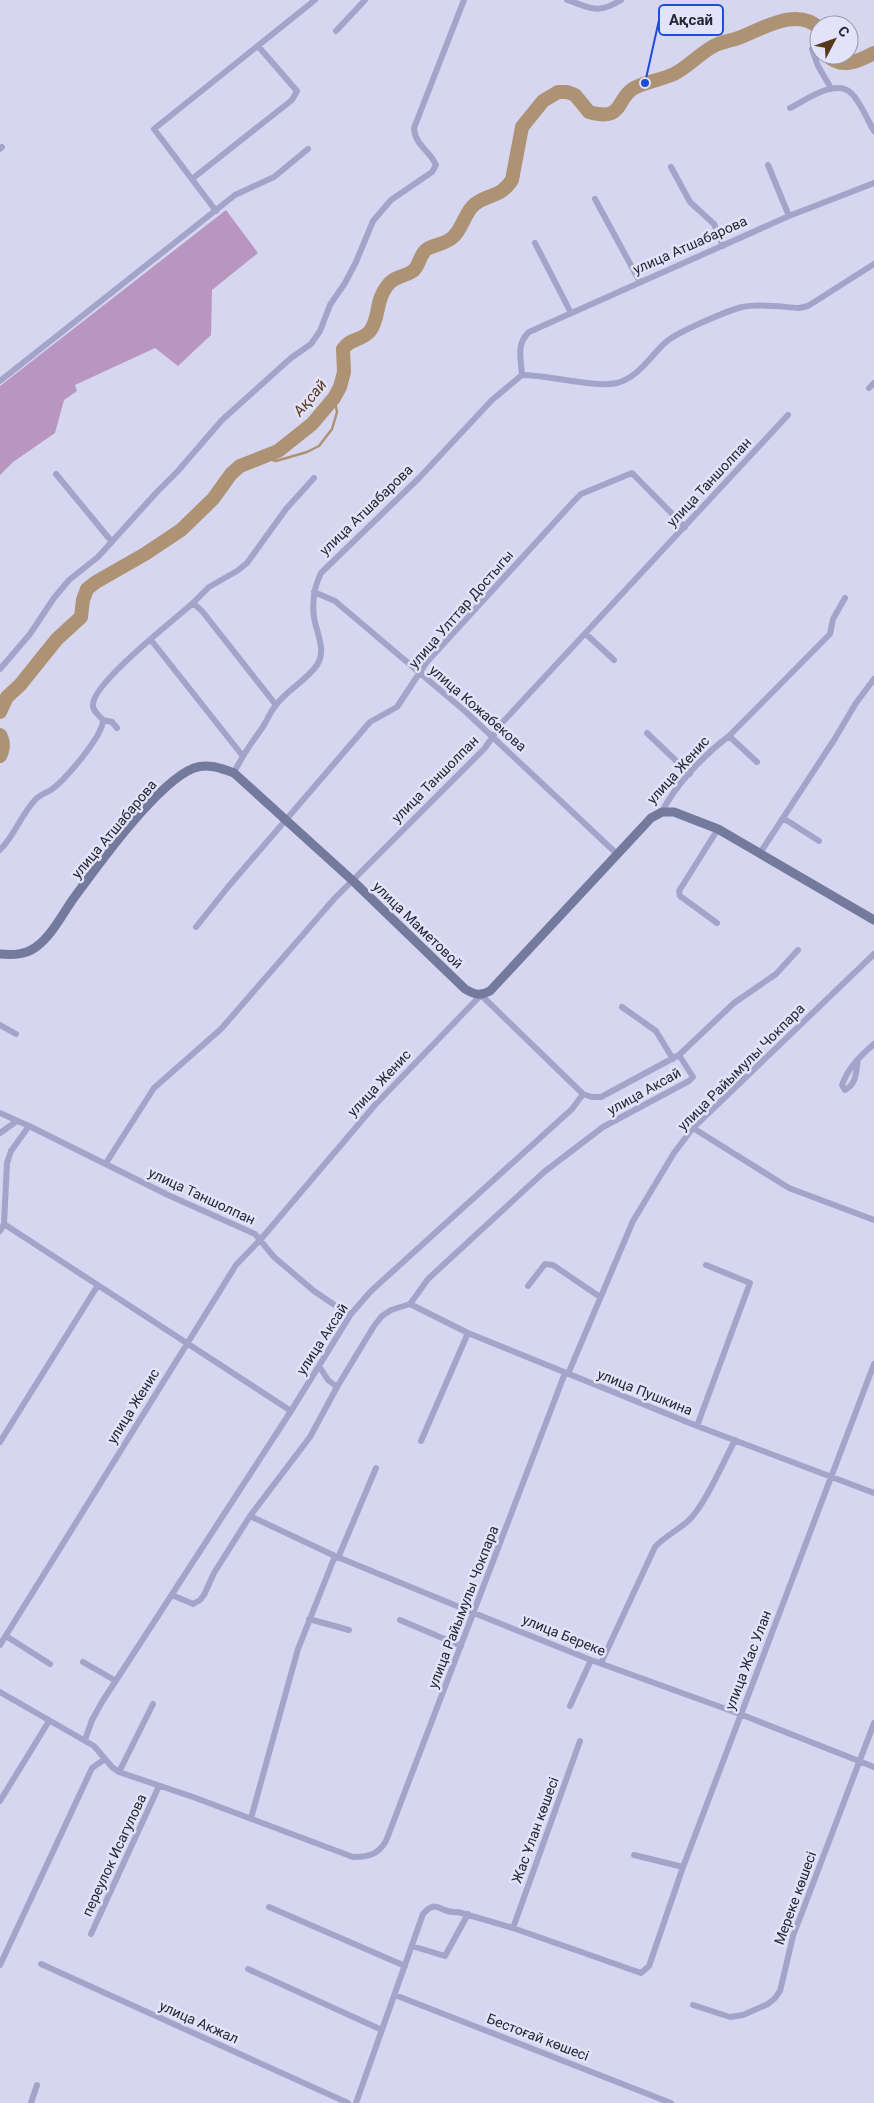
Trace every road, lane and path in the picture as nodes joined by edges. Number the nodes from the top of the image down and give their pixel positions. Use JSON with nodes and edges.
{"nodes":[{"id":1,"x":315,"y":0,"type":"edge"},
{"id":2,"x":364,"y":0,"type":"edge"},
{"id":3,"x":464,"y":0,"type":"edge"},
{"id":4,"x":567,"y":0,"type":"edge"},
{"id":5,"x":621,"y":0,"type":"edge"},
{"id":6,"x":336,"y":31,"type":"dead end"},
{"id":7,"x":258,"y":46,"type":"junction"},
{"id":8,"x":818,"y":65,"type":"edge"},
{"id":9,"x":831,"y":88,"type":"junction"},
{"id":10,"x":790,"y":108,"type":"dead end"},
{"id":11,"x":874,"y":131,"type":"edge"},
{"id":12,"x":308,"y":148,"type":"dead end"},
{"id":13,"x":768,"y":165,"type":"dead end"},
{"id":14,"x":671,"y":167,"type":"dead end"},
{"id":15,"x":192,"y":179,"type":"junction"},
{"id":16,"x":874,"y":183,"type":"edge"},
{"id":17,"x":595,"y":199,"type":"dead end"},
{"id":18,"x":216,"y":211,"type":"junction"},
{"id":19,"x":789,"y":216,"type":"junction"},
{"id":20,"x":534,"y":243,"type":"dead end"},
{"id":21,"x":723,"y":246,"type":"junction"},
{"id":22,"x":874,"y":264,"type":"edge"},
{"id":23,"x":640,"y":282,"type":"junction"},
{"id":24,"x":571,"y":313,"type":"junction"},
{"id":25,"x":522,"y":375,"type":"junction"},
{"id":26,"x":0,"y":381,"type":"edge"},
{"id":27,"x":788,"y":415,"type":"dead end"},
{"id":28,"x":56,"y":474,"type":"dead end"},
{"id":29,"x":314,"y":478,"type":"dead end"},
{"id":30,"x":685,"y":527,"type":"junction"},
{"id":31,"x":112,"y":542,"type":"junction"},
{"id":32,"x":314,"y":592,"type":"junction"},
{"id":33,"x":845,"y":598,"type":"dead end"},
{"id":34,"x":193,"y":603,"type":"junction"},
{"id":35,"x":586,"y":634,"type":"junction"},
{"id":36,"x":151,"y":640,"type":"junction"},
{"id":37,"x":614,"y":660,"type":"dead end"},
{"id":38,"x":0,"y":670,"type":"edge"},
{"id":39,"x":420,"y":674,"type":"junction"},
{"id":40,"x":874,"y":679,"type":"edge"},
{"id":41,"x":276,"y":705,"type":"junction"},
{"id":42,"x":103,"y":720,"type":"junction"},
{"id":43,"x":118,"y":728,"type":"dead end"},
{"id":44,"x":647,"y":733,"type":"dead end"},
{"id":45,"x":729,"y":736,"type":"junction"},
{"id":46,"x":492,"y":737,"type":"junction"},
{"id":47,"x":242,"y":755,"type":"junction"},
{"id":48,"x":757,"y":762,"type":"dead end"},
{"id":49,"x":234,"y":773,"type":"junction"},
{"id":50,"x":690,"y":774,"type":"junction"},
{"id":51,"x":662,"y":812,"type":"junction"},
{"id":52,"x":783,"y":818,"type":"junction"},
{"id":53,"x":286,"y":820,"type":"junction"},
{"id":54,"x":718,"y":829,"type":"junction"},
{"id":55,"x":819,"y":841,"type":"dead end"},
{"id":56,"x":0,"y":850,"type":"edge"},
{"id":57,"x":760,"y":853,"type":"junction"},
{"id":58,"x":617,"y":854,"type":"junction"},
{"id":59,"x":352,"y":880,"type":"junction"},
{"id":60,"x":874,"y":920,"type":"edge"},
{"id":61,"x":717,"y":923,"type":"dead end"},
{"id":62,"x":196,"y":927,"type":"dead end"},
{"id":63,"x":798,"y":950,"type":"dead end"},
{"id":64,"x":0,"y":954,"type":"edge"},
{"id":65,"x":874,"y":954,"type":"edge"},
{"id":66,"x":481,"y":995,"type":"junction"},
{"id":67,"x":622,"y":1007,"type":"dead end"},
{"id":68,"x":0,"y":1025,"type":"edge"},
{"id":69,"x":16,"y":1034,"type":"dead end"},
{"id":70,"x":874,"y":1044,"type":"edge"},
{"id":71,"x":676,"y":1057,"type":"junction"},
{"id":72,"x":858,"y":1059,"type":"dead end"},
{"id":73,"x":584,"y":1094,"type":"junction"},
{"id":74,"x":0,"y":1113,"type":"edge"},
{"id":75,"x":17,"y":1121,"type":"junction"},
{"id":76,"x":29,"y":1126,"type":"junction"},
{"id":77,"x":693,"y":1128,"type":"junction"},
{"id":78,"x":0,"y":1133,"type":"edge"},
{"id":79,"x":106,"y":1163,"type":"junction"},
{"id":80,"x":874,"y":1220,"type":"edge"},
{"id":81,"x":4,"y":1224,"type":"junction"},
{"id":82,"x":0,"y":1231,"type":"edge"},
{"id":83,"x":261,"y":1239,"type":"junction"},
{"id":84,"x":706,"y":1265,"type":"dead end"},
{"id":85,"x":98,"y":1285,"type":"junction"},
{"id":86,"x":528,"y":1286,"type":"dead end"},
{"id":87,"x":600,"y":1297,"type":"junction"},
{"id":88,"x":410,"y":1304,"type":"junction"},
{"id":89,"x":351,"y":1314,"type":"junction"},
{"id":90,"x":468,"y":1333,"type":"junction"},
{"id":91,"x":188,"y":1344,"type":"junction"},
{"id":92,"x":874,"y":1364,"type":"edge"},
{"id":93,"x":319,"y":1366,"type":"junction"},
{"id":94,"x":566,"y":1373,"type":"junction"},
{"id":95,"x":337,"y":1388,"type":"junction"},
{"id":96,"x":291,"y":1412,"type":"junction"},
{"id":97,"x":697,"y":1426,"type":"junction"},
{"id":98,"x":735,"y":1440,"type":"junction"},
{"id":99,"x":421,"y":1441,"type":"dead end"},
{"id":100,"x":0,"y":1442,"type":"edge"},
{"id":101,"x":376,"y":1468,"type":"dead end"},
{"id":102,"x":831,"y":1476,"type":"junction"},
{"id":103,"x":874,"y":1493,"type":"edge"},
{"id":104,"x":250,"y":1516,"type":"junction"},
{"id":105,"x":336,"y":1557,"type":"junction"},
{"id":106,"x":172,"y":1595,"type":"junction"},
{"id":107,"x":474,"y":1613,"type":"junction"},
{"id":108,"x":309,"y":1619,"type":"junction"},
{"id":109,"x":400,"y":1620,"type":"dead end"},
{"id":110,"x":349,"y":1630,"type":"dead end"},
{"id":111,"x":6,"y":1636,"type":"junction"},
{"id":112,"x":0,"y":1645,"type":"edge"},
{"id":113,"x":461,"y":1646,"type":"junction"},
{"id":114,"x":591,"y":1660,"type":"junction"},
{"id":115,"x":83,"y":1662,"type":"dead end"},
{"id":116,"x":601,"y":1663,"type":"junction"},
{"id":117,"x":50,"y":1664,"type":"dead end"},
{"id":118,"x":116,"y":1681,"type":"junction"},
{"id":119,"x":0,"y":1692,"type":"edge"},
{"id":120,"x":153,"y":1704,"type":"dead end"},
{"id":121,"x":570,"y":1706,"type":"dead end"},
{"id":122,"x":740,"y":1714,"type":"junction"},
{"id":123,"x":49,"y":1721,"type":"junction"},
{"id":124,"x":874,"y":1723,"type":"edge"},
{"id":125,"x":85,"y":1740,"type":"junction"},
{"id":126,"x":580,"y":1742,"type":"dead end"},
{"id":127,"x":105,"y":1759,"type":"junction"},
{"id":128,"x":859,"y":1761,"type":"junction"},
{"id":129,"x":874,"y":1767,"type":"edge"},
{"id":130,"x":119,"y":1772,"type":"junction"},
{"id":131,"x":159,"y":1786,"type":"junction"},
{"id":132,"x":0,"y":1801,"type":"edge"},
{"id":133,"x":251,"y":1818,"type":"junction"},
{"id":134,"x":634,"y":1855,"type":"dead end"},
{"id":135,"x":683,"y":1867,"type":"junction"},
{"id":136,"x":269,"y":1907,"type":"dead end"},
{"id":137,"x":468,"y":1914,"type":"junction"},
{"id":138,"x":513,"y":1928,"type":"junction"},
{"id":139,"x":90,"y":1934,"type":"dead end"},
{"id":140,"x":412,"y":1946,"type":"junction"},
{"id":141,"x":41,"y":1964,"type":"dead end"},
{"id":142,"x":0,"y":1965,"type":"edge"},
{"id":143,"x":405,"y":1966,"type":"junction"},
{"id":144,"x":248,"y":1969,"type":"dead end"},
{"id":145,"x":396,"y":1995,"type":"junction"},
{"id":146,"x":693,"y":2005,"type":"dead end"},
{"id":147,"x":382,"y":2030,"type":"junction"},
{"id":148,"x":37,"y":2084,"type":"dead end"},
{"id":149,"x":31,"y":2103,"type":"edge"},
{"id":150,"x":348,"y":2103,"type":"edge"},
{"id":151,"x":356,"y":2103,"type":"edge"},
{"id":152,"x":672,"y":2103,"type":"edge"}],
"edges":[{"from":1,"to":7,"type":"street"},
{"from":2,"to":6,"type":"street"},
{"from":3,"to":31,"type":"street"},
{"from":4,"to":5,"type":"street"},
{"from":7,"to":15,"type":"street"},
{"from":7,"to":15,"type":"street"},
{"from":8,"to":9,"type":"street"},
{"from":9,"to":10,"type":"street"},
{"from":9,"to":11,"type":"street"},
{"from":12,"to":18,"type":"street"},
{"from":13,"to":19,"type":"street"},
{"from":14,"to":21,"type":"street"},
{"from":15,"to":18,"type":"street"},
{"from":16,"to":19,"type":"street","name":"улица Атшабарова"},
{"from":17,"to":23,"type":"street"},
{"from":18,"to":26,"type":"street"},
{"from":19,"to":21,"type":"street","name":"улица Атшабарова"},
{"from":20,"to":24,"type":"street"},
{"from":21,"to":23,"type":"street","name":"улица Атшабарова"},
{"from":22,"to":25,"type":"street"},
{"from":23,"to":24,"type":"street","name":"улица Атшабарова"},
{"from":24,"to":25,"type":"street","name":"улица Атшабарова"},
{"from":25,"to":32,"type":"street","name":"улица Атшабарова"},
{"from":27,"to":30,"type":"street","name":"улица Таншолпан"},
{"from":28,"to":31,"type":"street"},
{"from":29,"to":34,"type":"street"},
{"from":30,"to":35,"type":"street","name":"улица Таншолпан"},
{"from":30,"to":39,"type":"street","name":"улица Улттар Достыгы"},
{"from":31,"to":38,"type":"street"},
{"from":32,"to":39,"type":"street","name":"улица Кожабекова"},
{"from":32,"to":41,"type":"street","name":"улица Атшабарова"},
{"from":33,"to":45,"type":"street","name":"улица Женис"},
{"from":34,"to":36,"type":"street"},
{"from":34,"to":41,"type":"street"},
{"from":35,"to":37,"type":"street"},
{"from":35,"to":46,"type":"street","name":"улица Таншолпан"},
{"from":36,"to":42,"type":"street"},
{"from":36,"to":47,"type":"street"},
{"from":39,"to":46,"type":"street","name":"улица Кожабекова"},
{"from":39,"to":53,"type":"street","name":"улица Улттар Достыгы"},
{"from":40,"to":52,"type":"street"},
{"from":41,"to":47,"type":"street","name":"улица Атшабарова"},
{"from":42,"to":43,"type":"street"},
{"from":42,"to":56,"type":"street"},
{"from":44,"to":50,"type":"street"},
{"from":45,"to":48,"type":"street"},
{"from":45,"to":50,"type":"street","name":"улица Женис"},
{"from":46,"to":58,"type":"street","name":"улица Кожабекова"},
{"from":46,"to":59,"type":"street","name":"улица Таншолпан"},
{"from":47,"to":49,"type":"street","name":"улица Атшабарова"},
{"from":49,"to":53,"type":"main road","name":"улица Маметовой"},
{"from":49,"to":64,"type":"main road","name":"улица Атшабарова"},
{"from":50,"to":51,"type":"street","name":"улица Женис"},
{"from":51,"to":54,"type":"main road"},
{"from":51,"to":58,"type":"main road","name":"улица Женис"},
{"from":52,"to":55,"type":"street"},
{"from":52,"to":57,"type":"street"},
{"from":53,"to":59,"type":"main road","name":"улица Маметовой"},
{"from":53,"to":62,"type":"street","name":"улица Улттар Достыгы"},
{"from":54,"to":57,"type":"main road"},
{"from":54,"to":61,"type":"street"},
{"from":57,"to":60,"type":"main road"},
{"from":58,"to":66,"type":"main road","name":"улица Женис"},
{"from":59,"to":66,"type":"main road","name":"улица Маметовой"},
{"from":59,"to":79,"type":"street","name":"улица Таншолпан"},
{"from":63,"to":71,"type":"street"},
{"from":65,"to":77,"type":"street","name":"улица Райымулы Чокпара"},
{"from":66,"to":73,"type":"street","name":"улица Маметовой"},
{"from":66,"to":83,"type":"street","name":"улица Женис"},
{"from":67,"to":71,"type":"street"},
{"from":68,"to":69,"type":"street"},
{"from":70,"to":72,"type":"street"},
{"from":71,"to":73,"type":"street","name":"улица Аксай"},
{"from":71,"to":88,"type":"street","name":"улица Аксай"},
{"from":73,"to":89,"type":"street","name":"улица Аксай"},
{"from":74,"to":75,"type":"street","name":"улица Таншолпан"},
{"from":75,"to":76,"type":"street","name":"улица Таншолпан"},
{"from":75,"to":78,"type":"street"},
{"from":76,"to":79,"type":"street","name":"улица Таншолпан"},
{"from":76,"to":81,"type":"street"},
{"from":77,"to":80,"type":"street"},
{"from":77,"to":87,"type":"street","name":"улица Райымулы Чокпара"},
{"from":79,"to":83,"type":"street","name":"улица Таншолпан"},
{"from":81,"to":82,"type":"street"},
{"from":81,"to":85,"type":"street"},
{"from":83,"to":89,"type":"street","name":"улица Таншолпан"},
{"from":83,"to":91,"type":"street","name":"улица Женис"},
{"from":84,"to":97,"type":"street"},
{"from":85,"to":91,"type":"street"},
{"from":85,"to":100,"type":"street"},
{"from":86,"to":87,"type":"street"},
{"from":87,"to":94,"type":"street","name":"улица Райымулы Чокпара"},
{"from":88,"to":90,"type":"street","name":"улица Пушкина"},
{"from":88,"to":95,"type":"street"},
{"from":89,"to":93,"type":"street","name":"улица Аксай"},
{"from":90,"to":94,"type":"street","name":"улица Пушкина"},
{"from":90,"to":99,"type":"street"},
{"from":91,"to":96,"type":"street"},
{"from":91,"to":111,"type":"street","name":"улица Женис"},
{"from":92,"to":102,"type":"street","name":"улица Жас Улан"},
{"from":93,"to":95,"type":"street"},
{"from":93,"to":96,"type":"street","name":"улица Аксай"},
{"from":94,"to":97,"type":"street","name":"улица Пушкина"},
{"from":94,"to":107,"type":"street","name":"улица Райымулы Чокпара"},
{"from":95,"to":104,"type":"street"},
{"from":96,"to":106,"type":"street","name":"улица Аксай"},
{"from":97,"to":98,"type":"street","name":"улица Пушкина"},
{"from":98,"to":102,"type":"street","name":"улица Пушкина"},
{"from":98,"to":116,"type":"street"},
{"from":101,"to":105,"type":"street"},
{"from":102,"to":103,"type":"street","name":"улица Пушкина"},
{"from":102,"to":122,"type":"street","name":"улица Жас Улан"},
{"from":104,"to":105,"type":"street","name":"улица Береке"},
{"from":104,"to":106,"type":"street"},
{"from":105,"to":107,"type":"street","name":"улица Береке"},
{"from":105,"to":108,"type":"street"},
{"from":106,"to":118,"type":"street","name":"улица Аксай"},
{"from":107,"to":113,"type":"street","name":"улица Райымулы Чокпара"},
{"from":107,"to":114,"type":"street","name":"улица Береке"},
{"from":108,"to":110,"type":"street"},
{"from":108,"to":133,"type":"street"},
{"from":109,"to":113,"type":"street"},
{"from":111,"to":112,"type":"street","name":"улица Женис"},
{"from":111,"to":117,"type":"street"},
{"from":113,"to":133,"type":"street","name":"улица Райымулы Чокпара"},
{"from":114,"to":116,"type":"street","name":"улица Береке"},
{"from":114,"to":121,"type":"street"},
{"from":115,"to":118,"type":"street"},
{"from":116,"to":122,"type":"street","name":"улица Береке"},
{"from":118,"to":125,"type":"street","name":"улица Аксай"},
{"from":119,"to":123,"type":"street"},
{"from":120,"to":130,"type":"street"},
{"from":122,"to":128,"type":"street","name":"улица Береке"},
{"from":122,"to":135,"type":"street","name":"улица Жас Улан"},
{"from":123,"to":125,"type":"street"},
{"from":123,"to":132,"type":"street"},
{"from":124,"to":128,"type":"street","name":"Мереке көшесі"},
{"from":125,"to":127,"type":"street"},
{"from":126,"to":138,"type":"street","name":"Жас Ұлан көшесі"},
{"from":127,"to":130,"type":"street"},
{"from":127,"to":142,"type":"street"},
{"from":128,"to":129,"type":"street","name":"улица Береке"},
{"from":128,"to":146,"type":"street","name":"Мереке көшесі"},
{"from":130,"to":131,"type":"street"},
{"from":131,"to":133,"type":"street"},
{"from":131,"to":139,"type":"street","name":"переулок Исагулова"},
{"from":134,"to":135,"type":"street"},
{"from":135,"to":138,"type":"street","name":"улица Жас Улан"},
{"from":136,"to":143,"type":"street"},
{"from":137,"to":138,"type":"street"},
{"from":137,"to":140,"type":"street"},
{"from":137,"to":140,"type":"street"},
{"from":140,"to":143,"type":"street"},
{"from":141,"to":150,"type":"street","name":"улица Акжал"},
{"from":143,"to":145,"type":"street"},
{"from":144,"to":147,"type":"street"},
{"from":145,"to":147,"type":"street"},
{"from":145,"to":152,"type":"street","name":"Бестоғай көшесі"},
{"from":147,"to":151,"type":"street"},
{"from":148,"to":149,"type":"street"}]}
